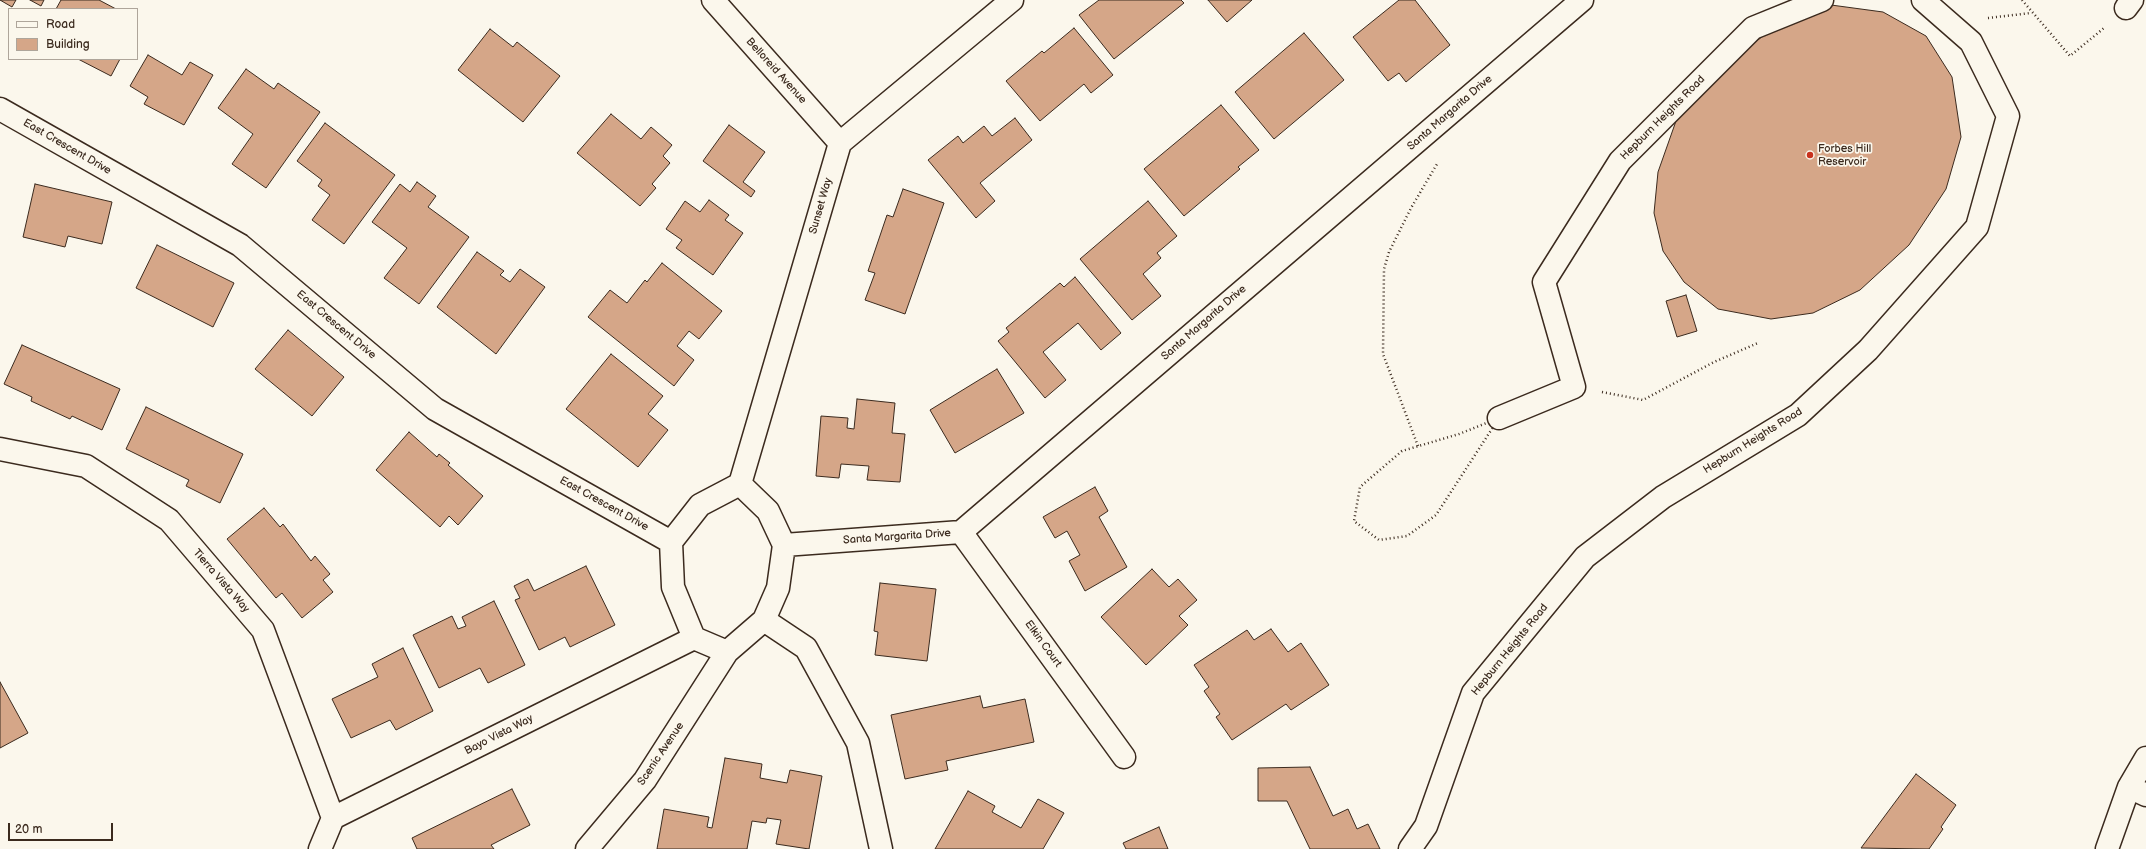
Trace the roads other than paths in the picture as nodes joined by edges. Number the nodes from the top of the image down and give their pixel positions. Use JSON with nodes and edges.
{"nodes":[{"id":1,"x":713,"y":0,"type":"edge"},
{"id":2,"x":1012,"y":0,"type":"edge"},
{"id":3,"x":1582,"y":0,"type":"edge"},
{"id":4,"x":1822,"y":0,"type":"edge"},
{"id":5,"x":1923,"y":0,"type":"edge"},
{"id":6,"x":0,"y":109,"type":"edge"},
{"id":7,"x":840,"y":143,"type":"junction"},
{"id":8,"x":1499,"y":418,"type":"road end"},
{"id":9,"x":0,"y":449,"type":"edge"},
{"id":10,"x":740,"y":484,"type":"junction"},
{"id":11,"x":961,"y":532,"type":"junction"},
{"id":12,"x":671,"y":542,"type":"junction"},
{"id":13,"x":784,"y":545,"type":"junction"},
{"id":14,"x":764,"y":620,"type":"junction"},
{"id":15,"x":694,"y":638,"type":"junction"},
{"id":16,"x":727,"y":652,"type":"junction"},
{"id":17,"x":1124,"y":757,"type":"dead end"},
{"id":18,"x":2146,"y":758,"type":"edge"},
{"id":19,"x":2138,"y":791,"type":"edge"},
{"id":20,"x":333,"y":818,"type":"junction"},
{"id":21,"x":320,"y":849,"type":"edge"},
{"id":22,"x":587,"y":849,"type":"edge"},
{"id":23,"x":881,"y":849,"type":"edge"},
{"id":24,"x":1410,"y":849,"type":"edge"},
{"id":25,"x":2107,"y":849,"type":"edge"}],
"edges":[{"from":1,"to":7,"type":"street","name":"Belloreid Avenue"},
{"from":2,"to":7,"type":"street"},
{"from":3,"to":11,"type":"street","name":"Santa Margarita Drive"},
{"from":4,"to":8,"type":"street","name":"Hepburn Heights Road"},
{"from":5,"to":24,"type":"street","name":"Hepburn Heights Road"},
{"from":6,"to":12,"type":"street","name":"East Crescent Drive"},
{"from":7,"to":10,"type":"street","name":"Sunset Way"},
{"from":9,"to":20,"type":"street","name":"Tierra Vista Way"},
{"from":10,"to":12,"type":"street"},
{"from":10,"to":13,"type":"street"},
{"from":11,"to":13,"type":"street","name":"Santa Margarita Drive"},
{"from":11,"to":17,"type":"street","name":"Elkin Court"},
{"from":12,"to":15,"type":"street"},
{"from":13,"to":14,"type":"street"},
{"from":14,"to":16,"type":"street"},
{"from":14,"to":23,"type":"street"},
{"from":15,"to":16,"type":"street"},
{"from":15,"to":20,"type":"street","name":"Bayo Vista Way"},
{"from":16,"to":22,"type":"street","name":"Scenic Avenue"},
{"from":18,"to":19,"type":"street"},
{"from":19,"to":25,"type":"street"},
{"from":20,"to":21,"type":"street"}]}
